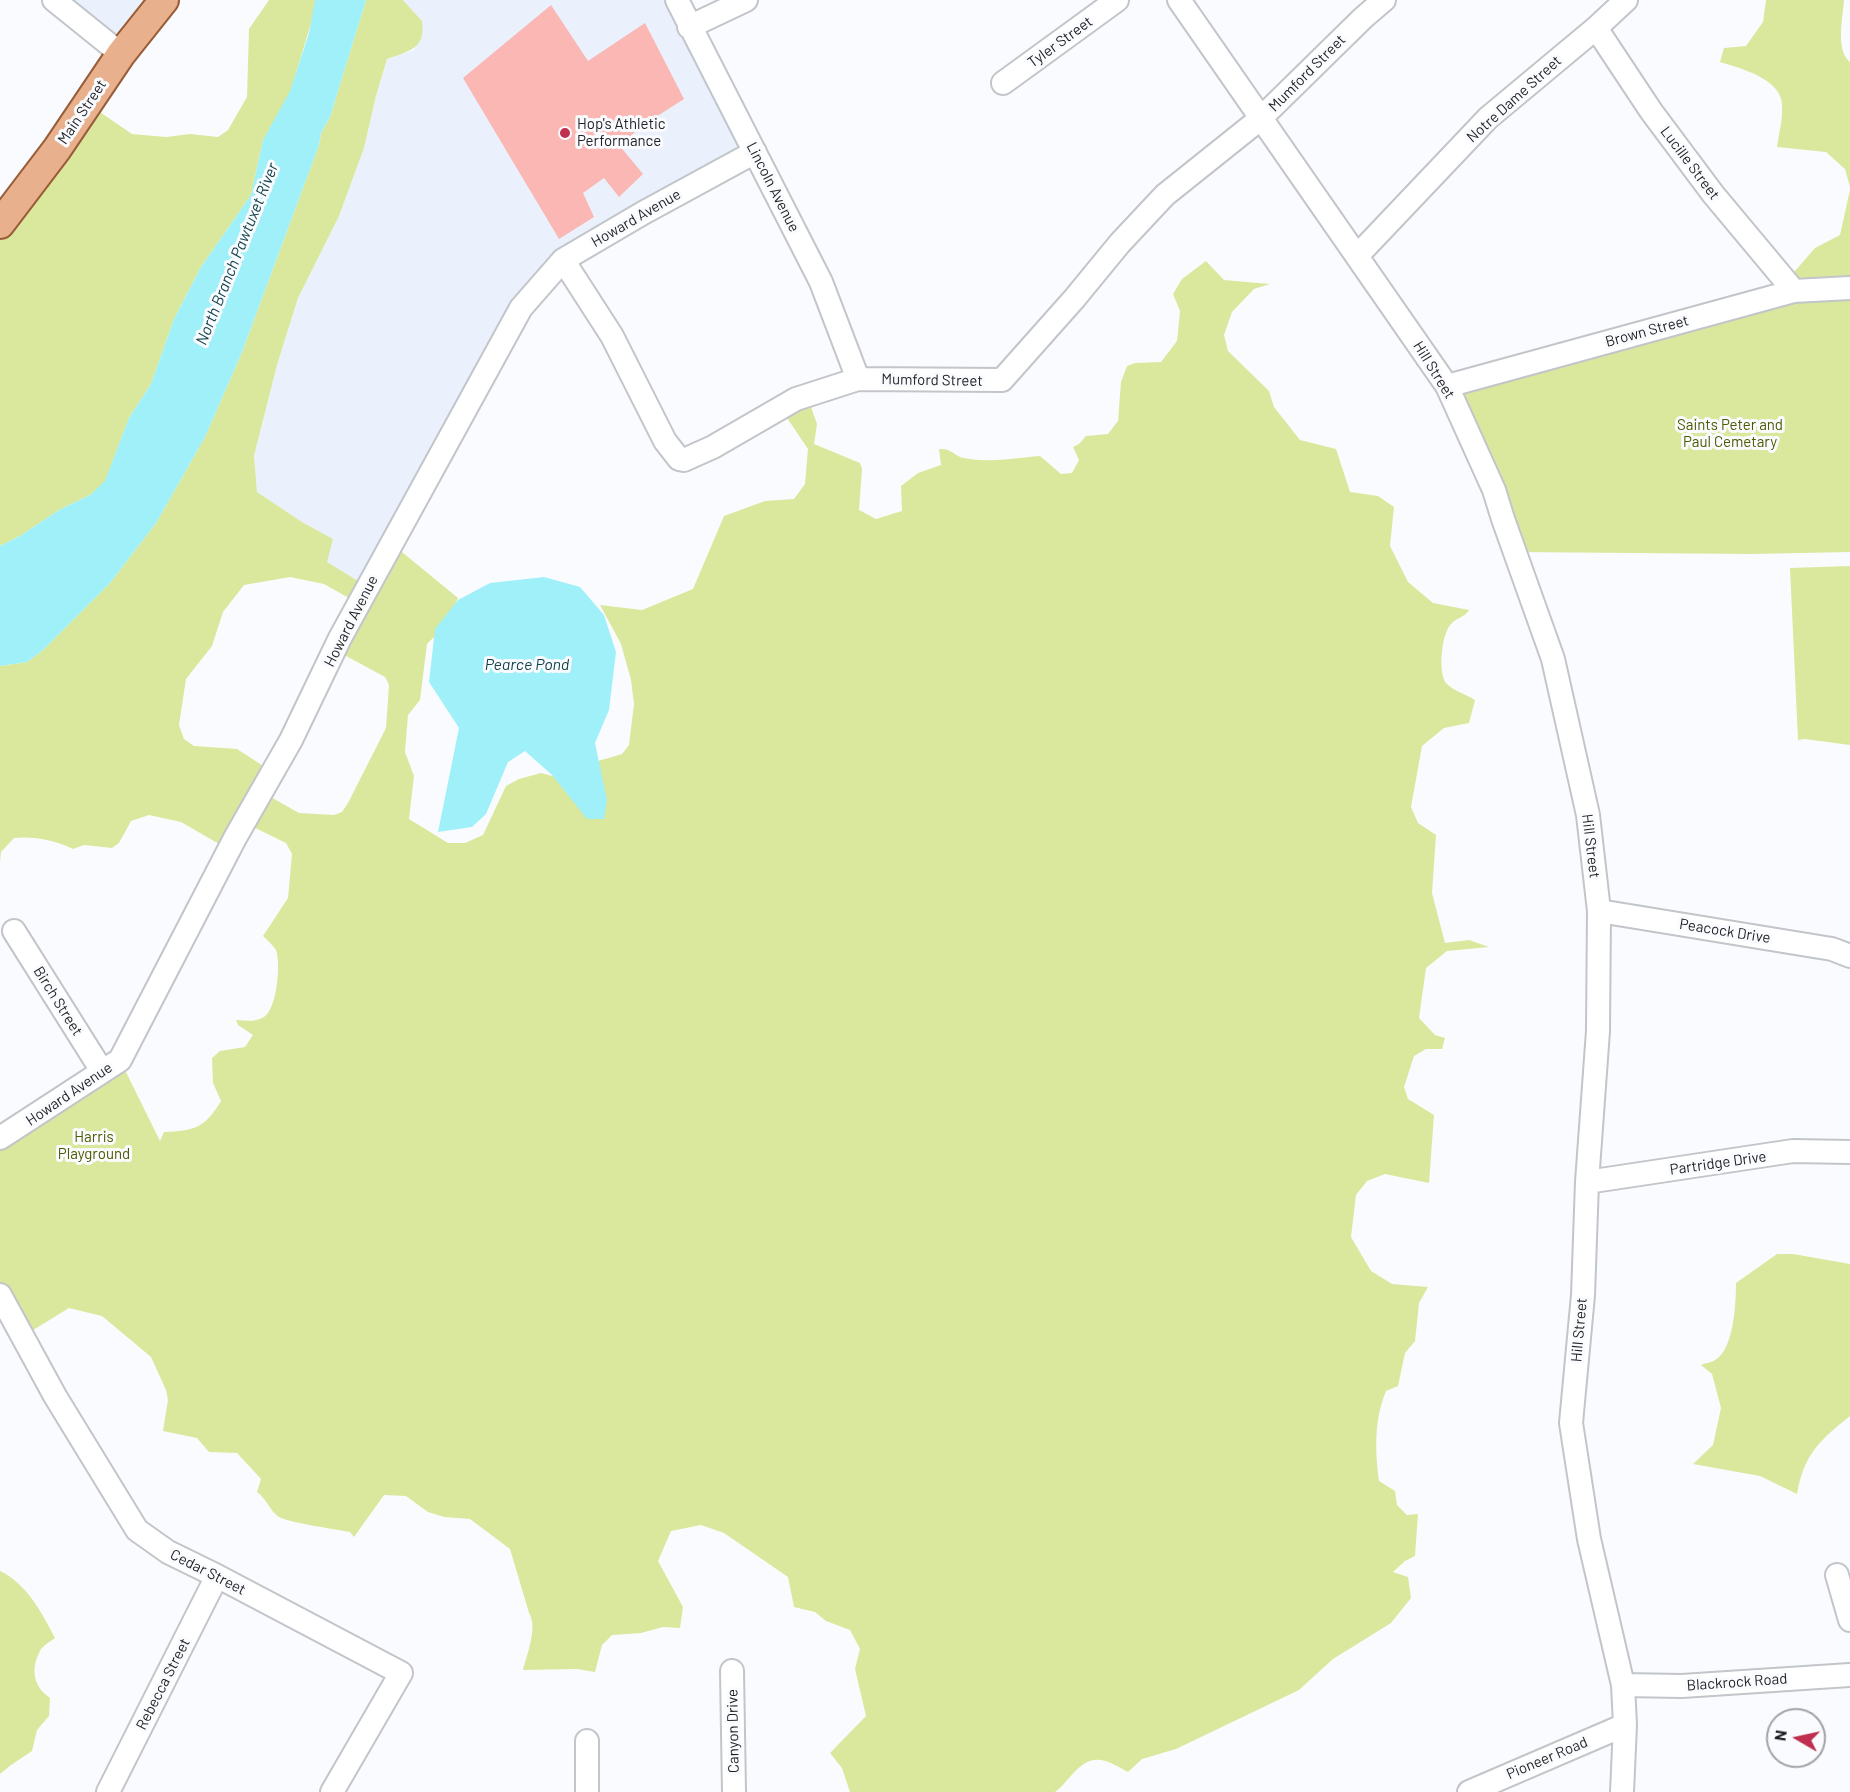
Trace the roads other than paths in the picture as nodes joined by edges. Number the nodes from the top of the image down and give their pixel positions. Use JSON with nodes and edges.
{"nodes":[{"id":1,"x":54,"y":0,"type":"edge"},
{"id":2,"x":164,"y":0,"type":"edge"},
{"id":3,"x":677,"y":0,"type":"edge"},
{"id":4,"x":746,"y":0,"type":"edge"},
{"id":5,"x":1117,"y":0,"type":"edge"},
{"id":6,"x":1179,"y":0,"type":"edge"},
{"id":7,"x":1384,"y":0,"type":"edge"},
{"id":8,"x":1626,"y":0,"type":"edge"},
{"id":9,"x":689,"y":27,"type":"junction"},
{"id":10,"x":1596,"y":28,"type":"junction"},
{"id":11,"x":121,"y":54,"type":"junction"},
{"id":12,"x":1003,"y":83,"type":"dead end"},
{"id":13,"x":1260,"y":119,"type":"junction"},
{"id":14,"x":755,"y":152,"type":"junction"},
{"id":15,"x":0,"y":224,"type":"edge"},
{"id":16,"x":1357,"y":256,"type":"junction"},
{"id":17,"x":563,"y":260,"type":"junction"},
{"id":18,"x":1850,"y":288,"type":"edge"},
{"id":19,"x":1794,"y":291,"type":"junction"},
{"id":20,"x":858,"y":379,"type":"junction"},
{"id":21,"x":1447,"y":386,"type":"junction"},
{"id":22,"x":1599,"y":911,"type":"junction"},
{"id":23,"x":14,"y":931,"type":"dead end"},
{"id":24,"x":1850,"y":956,"type":"edge"},
{"id":25,"x":102,"y":1071,"type":"junction"},
{"id":26,"x":0,"y":1138,"type":"edge"},
{"id":27,"x":1850,"y":1152,"type":"edge"},
{"id":28,"x":1587,"y":1182,"type":"junction"},
{"id":29,"x":0,"y":1295,"type":"edge"},
{"id":30,"x":1837,"y":1575,"type":"dead end"},
{"id":31,"x":217,"y":1576,"type":"junction"},
{"id":32,"x":1850,"y":1620,"type":"edge"},
{"id":33,"x":732,"y":1671,"type":"dead end"},
{"id":34,"x":1850,"y":1675,"type":"edge"},
{"id":35,"x":1623,"y":1685,"type":"junction"},
{"id":36,"x":1625,"y":1725,"type":"junction"},
{"id":37,"x":587,"y":1741,"type":"dead end"},
{"id":38,"x":108,"y":1792,"type":"edge"},
{"id":39,"x":332,"y":1792,"type":"edge"},
{"id":40,"x":587,"y":1792,"type":"edge"},
{"id":41,"x":734,"y":1792,"type":"edge"},
{"id":42,"x":1469,"y":1792,"type":"edge"},
{"id":43,"x":1622,"y":1792,"type":"edge"}],
"edges":[{"from":1,"to":11,"type":"street"},
{"from":2,"to":11,"type":"main road","name":"Main Street"},
{"from":3,"to":9,"type":"street","name":"Lincoln Avenue"},
{"from":4,"to":9,"type":"street"},
{"from":5,"to":12,"type":"street","name":"Tyler Street"},
{"from":6,"to":13,"type":"street","name":"Hill Street"},
{"from":7,"to":13,"type":"street","name":"Mumford Street"},
{"from":8,"to":10,"type":"street","name":"Notre Dame Street"},
{"from":9,"to":14,"type":"street","name":"Lincoln Avenue"},
{"from":10,"to":16,"type":"street","name":"Notre Dame Street"},
{"from":10,"to":19,"type":"street","name":"Lucille Street"},
{"from":11,"to":15,"type":"main road","name":"Main Street"},
{"from":13,"to":16,"type":"street","name":"Hill Street"},
{"from":13,"to":20,"type":"street","name":"Mumford Street"},
{"from":14,"to":17,"type":"street","name":"Howard Avenue"},
{"from":14,"to":20,"type":"street","name":"Lincoln Avenue"},
{"from":16,"to":21,"type":"street","name":"Hill Street"},
{"from":17,"to":20,"type":"street","name":"Mumford Street"},
{"from":17,"to":25,"type":"street","name":"Howard Avenue"},
{"from":18,"to":19,"type":"street","name":"Brown Street"},
{"from":19,"to":21,"type":"street","name":"Brown Street"},
{"from":21,"to":22,"type":"street","name":"Hill Street"},
{"from":22,"to":24,"type":"street","name":"Peacock Drive"},
{"from":22,"to":28,"type":"street","name":"Hill Street"},
{"from":23,"to":25,"type":"street","name":"Birch Street"},
{"from":25,"to":26,"type":"street","name":"Howard Avenue"},
{"from":27,"to":28,"type":"street","name":"Partridge Drive"},
{"from":28,"to":35,"type":"street","name":"Hill Street"},
{"from":29,"to":31,"type":"street","name":"Cedar Street"},
{"from":30,"to":32,"type":"street"},
{"from":31,"to":38,"type":"street","name":"Rebecca Street"},
{"from":31,"to":39,"type":"street","name":"Cedar Street"},
{"from":33,"to":41,"type":"street","name":"Canyon Drive"},
{"from":34,"to":35,"type":"street","name":"Blackrock Road"},
{"from":35,"to":36,"type":"street","name":"Hill Street"},
{"from":36,"to":42,"type":"street","name":"Pioneer Road"},
{"from":36,"to":43,"type":"street","name":"Hill Street"},
{"from":37,"to":40,"type":"street"}]}
